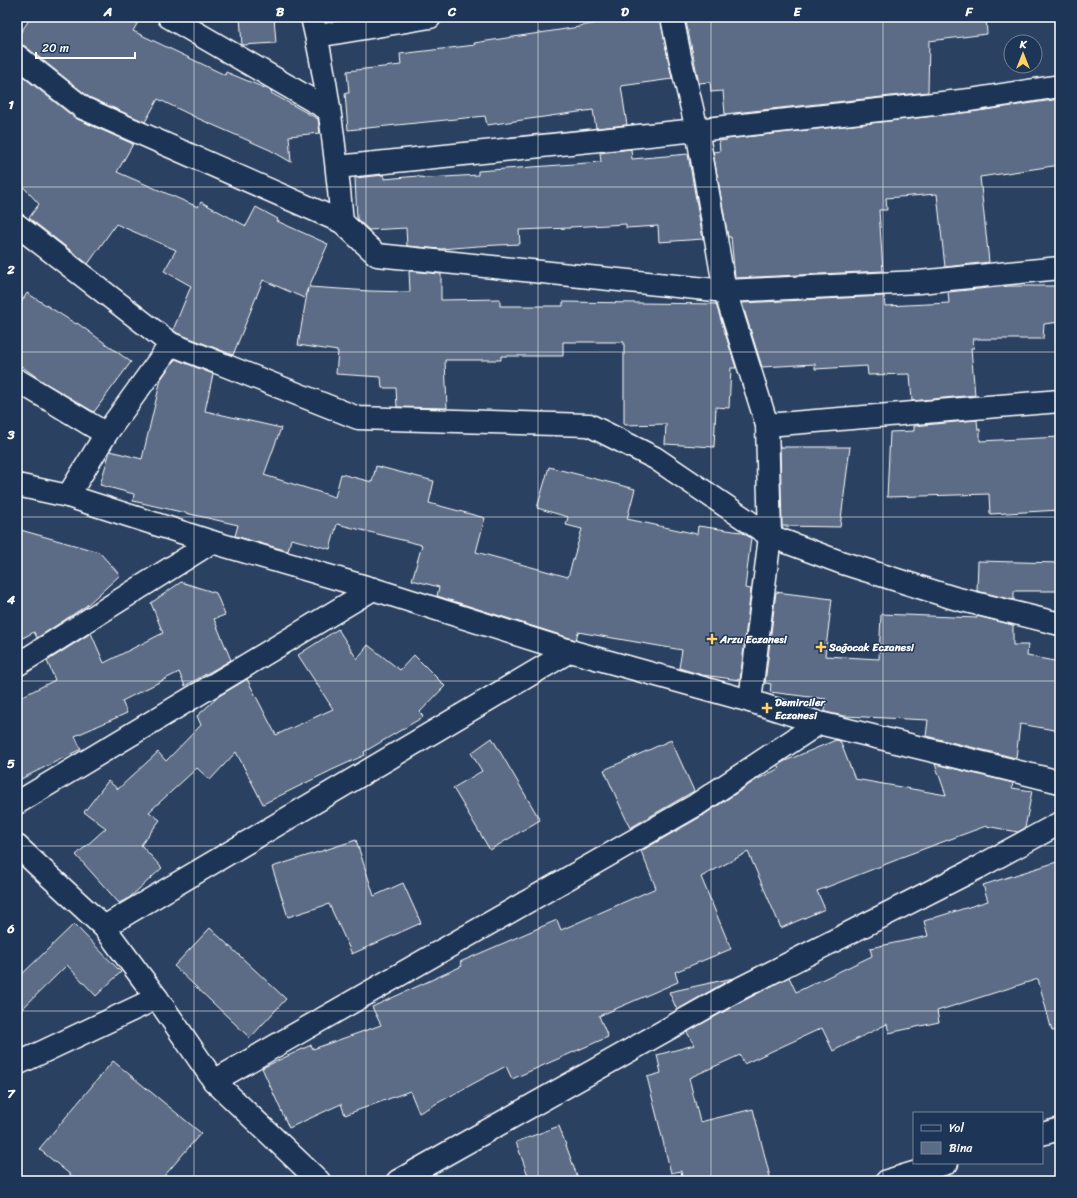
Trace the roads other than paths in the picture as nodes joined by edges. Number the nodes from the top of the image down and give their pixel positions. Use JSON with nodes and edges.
{"nodes":[{"id":1,"x":170,"y":17,"type":"edge"},
{"id":2,"x":430,"y":17,"type":"edge"},
{"id":3,"x":672,"y":17,"type":"edge"},
{"id":4,"x":314,"y":26,"type":"edge"},
{"id":5,"x":17,"y":56,"type":"edge"},
{"id":6,"x":1060,"y":86,"type":"edge"},
{"id":7,"x":329,"y":110,"type":"junction"},
{"id":8,"x":697,"y":130,"type":"junction"},
{"id":9,"x":337,"y":167,"type":"junction"},
{"id":10,"x":342,"y":222,"type":"junction"},
{"id":11,"x":17,"y":225,"type":"edge"},
{"id":12,"x":1060,"y":268,"type":"edge"},
{"id":13,"x":725,"y":291,"type":"junction"},
{"id":14,"x":171,"y":344,"type":"junction"},
{"id":15,"x":17,"y":380,"type":"edge"},
{"id":16,"x":1060,"y":401,"type":"edge"},
{"id":17,"x":766,"y":425,"type":"junction"},
{"id":18,"x":106,"y":434,"type":"junction"},
{"id":19,"x":17,"y":485,"type":"edge"},
{"id":20,"x":68,"y":496,"type":"junction"},
{"id":21,"x":770,"y":536,"type":"junction"},
{"id":22,"x":212,"y":542,"type":"junction"},
{"id":23,"x":373,"y":589,"type":"junction"},
{"id":24,"x":1060,"y":624,"type":"edge"},
{"id":25,"x":570,"y":651,"type":"junction"},
{"id":26,"x":17,"y":665,"type":"edge"},
{"id":27,"x":750,"y":701,"type":"junction"},
{"id":28,"x":819,"y":722,"type":"junction"},
{"id":29,"x":1060,"y":782,"type":"edge"},
{"id":30,"x":17,"y":803,"type":"edge"},
{"id":31,"x":1060,"y":823,"type":"edge"},
{"id":32,"x":17,"y":846,"type":"edge"},
{"id":33,"x":104,"y":927,"type":"junction"},
{"id":34,"x":157,"y":998,"type":"junction"},
{"id":35,"x":17,"y":1064,"type":"edge"},
{"id":36,"x":214,"y":1081,"type":"junction"},
{"id":37,"x":1060,"y":1129,"type":"edge"},
{"id":38,"x":1043,"y":1134,"type":"edge"},
{"id":39,"x":944,"y":1164,"type":"edge"},
{"id":40,"x":319,"y":1181,"type":"edge"},
{"id":41,"x":398,"y":1181,"type":"edge"},
{"id":42,"x":887,"y":1181,"type":"edge"}],
"edges":[{"from":1,"to":7,"type":"street"},
{"from":2,"to":4,"type":"street"},
{"from":3,"to":8,"type":"street"},
{"from":4,"to":7,"type":"street"},
{"from":5,"to":10,"type":"street"},
{"from":6,"to":8,"type":"street"},
{"from":7,"to":9,"type":"street"},
{"from":8,"to":9,"type":"street"},
{"from":8,"to":13,"type":"street"},
{"from":9,"to":10,"type":"street"},
{"from":10,"to":13,"type":"street"},
{"from":11,"to":14,"type":"street"},
{"from":12,"to":13,"type":"street"},
{"from":13,"to":17,"type":"street"},
{"from":14,"to":18,"type":"street"},
{"from":14,"to":21,"type":"street"},
{"from":15,"to":18,"type":"street"},
{"from":16,"to":17,"type":"street"},
{"from":17,"to":21,"type":"street"},
{"from":18,"to":20,"type":"street"},
{"from":19,"to":20,"type":"street"},
{"from":20,"to":22,"type":"street"},
{"from":21,"to":24,"type":"street"},
{"from":21,"to":27,"type":"street"},
{"from":22,"to":23,"type":"street"},
{"from":22,"to":26,"type":"street"},
{"from":23,"to":25,"type":"street"},
{"from":23,"to":30,"type":"street"},
{"from":25,"to":27,"type":"street"},
{"from":25,"to":33,"type":"street"},
{"from":27,"to":28,"type":"street"},
{"from":28,"to":29,"type":"street"},
{"from":28,"to":36,"type":"street"},
{"from":31,"to":41,"type":"street"},
{"from":32,"to":33,"type":"street"},
{"from":33,"to":34,"type":"street"},
{"from":34,"to":35,"type":"street"},
{"from":34,"to":36,"type":"street"},
{"from":36,"to":40,"type":"street"},
{"from":37,"to":38,"type":"street"},
{"from":39,"to":42,"type":"street"}]}
